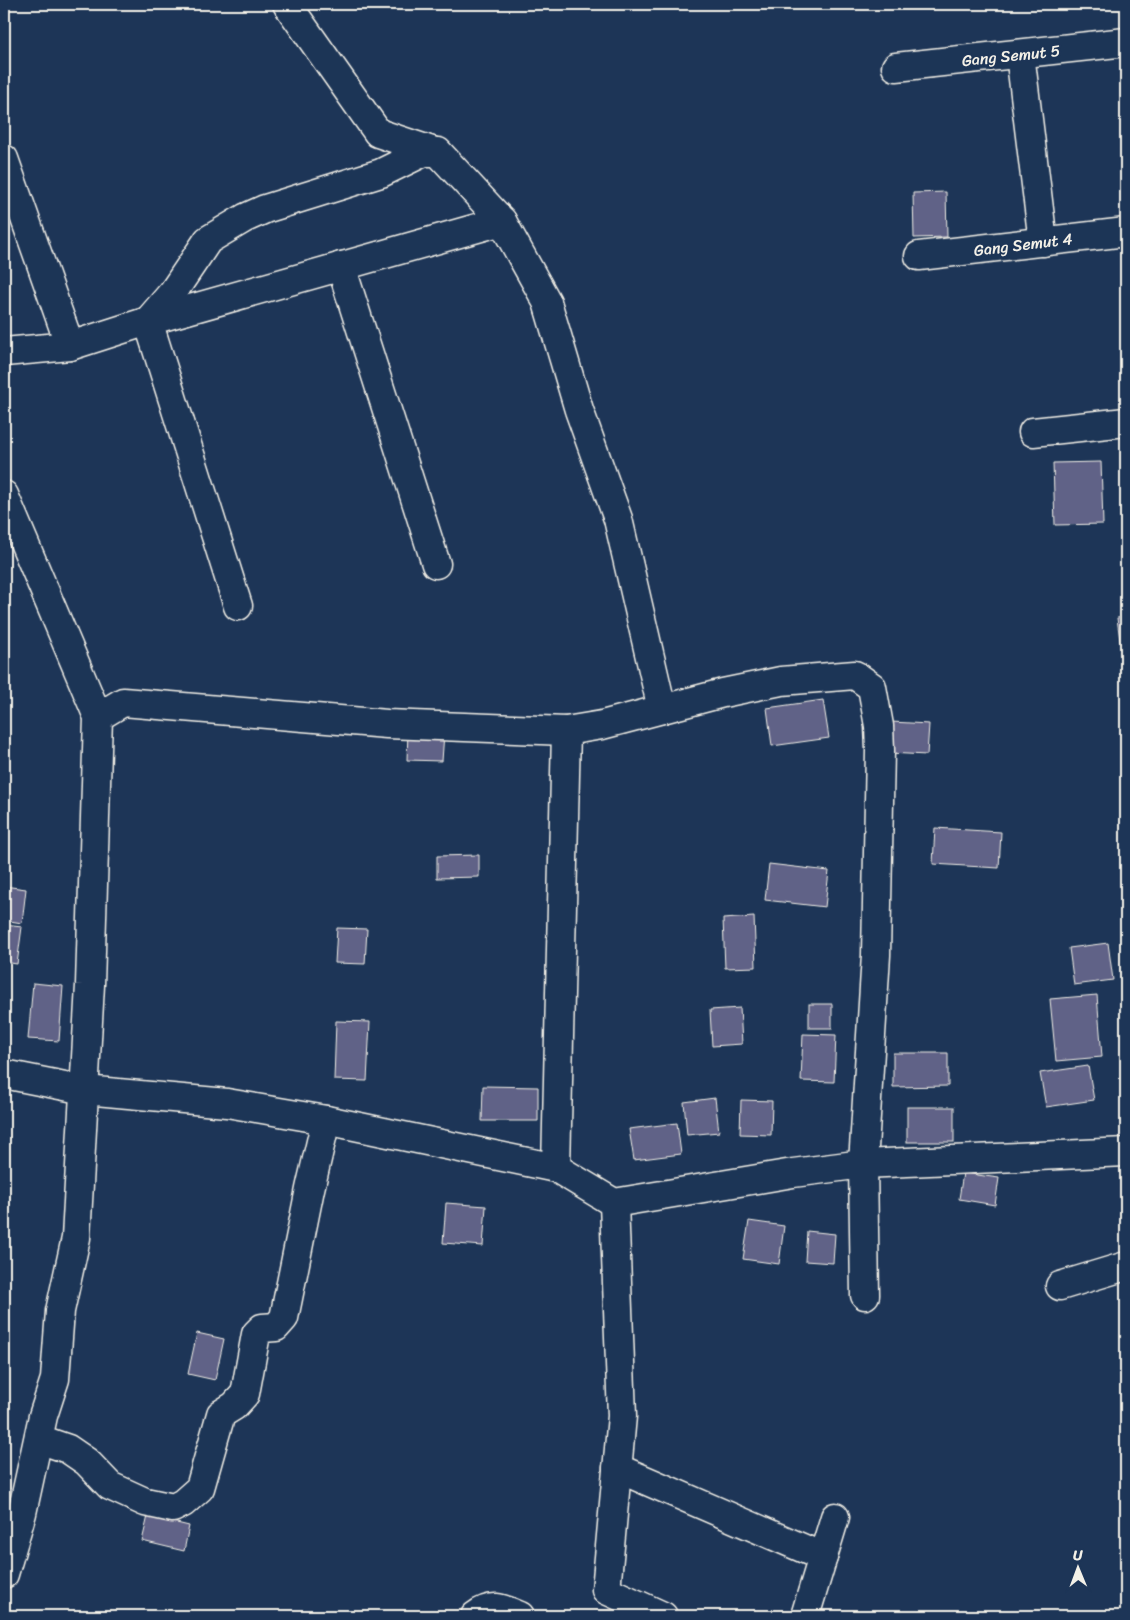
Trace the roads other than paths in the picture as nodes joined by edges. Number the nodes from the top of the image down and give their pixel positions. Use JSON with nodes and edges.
{"nodes":[{"id":1,"x":286,"y":4,"type":"edge"},
{"id":2,"x":1126,"y":42,"type":"edge"},
{"id":3,"x":1020,"y":54,"type":"junction"},
{"id":4,"x":896,"y":67,"type":"dead end"},
{"id":5,"x":432,"y":151,"type":"junction"},
{"id":6,"x":4,"y":159,"type":"edge"},
{"id":7,"x":502,"y":221,"type":"junction"},
{"id":8,"x":1126,"y":232,"type":"edge"},
{"id":9,"x":1043,"y":242,"type":"junction"},
{"id":10,"x":919,"y":256,"type":"dead end"},
{"id":11,"x":341,"y":266,"type":"junction"},
{"id":12,"x":148,"y":321,"type":"junction"},
{"id":13,"x":70,"y":346,"type":"junction"},
{"id":14,"x":4,"y":352,"type":"edge"},
{"id":15,"x":1126,"y":422,"type":"edge"},
{"id":16,"x":1033,"y":432,"type":"dead end"},
{"id":17,"x":4,"y":495,"type":"edge"},
{"id":18,"x":436,"y":564,"type":"dead end"},
{"id":19,"x":238,"y":606,"type":"dead end"},
{"id":20,"x":662,"y":709,"type":"junction"},
{"id":21,"x":98,"y":716,"type":"junction"},
{"id":22,"x":566,"y":730,"type":"junction"},
{"id":23,"x":4,"y":1074,"type":"edge"},
{"id":24,"x":85,"y":1090,"type":"junction"},
{"id":25,"x":326,"y":1120,"type":"junction"},
{"id":26,"x":1126,"y":1152,"type":"edge"},
{"id":27,"x":863,"y":1164,"type":"junction"},
{"id":28,"x":556,"y":1168,"type":"junction"},
{"id":29,"x":614,"y":1203,"type":"junction"},
{"id":30,"x":1126,"y":1266,"type":"edge"},
{"id":31,"x":1060,"y":1286,"type":"dead end"},
{"id":32,"x":865,"y":1295,"type":"dead end"},
{"id":33,"x":40,"y":1439,"type":"junction"},
{"id":34,"x":617,"y":1468,"type":"junction"},
{"id":35,"x":835,"y":1517,"type":"dead end"},
{"id":36,"x":822,"y":1557,"type":"junction"},
{"id":37,"x":4,"y":1574,"type":"edge"},
{"id":38,"x":475,"y":1616,"type":"edge"},
{"id":39,"x":520,"y":1616,"type":"edge"},
{"id":40,"x":664,"y":1616,"type":"edge"},
{"id":41,"x":805,"y":1616,"type":"edge"}],
"edges":[{"from":1,"to":5,"type":"street"},
{"from":2,"to":3,"type":"street","name":"Gang Semut 5"},
{"from":3,"to":4,"type":"street","name":"Gang Semut 5"},
{"from":3,"to":9,"type":"street"},
{"from":5,"to":7,"type":"street"},
{"from":5,"to":12,"type":"street"},
{"from":6,"to":13,"type":"street"},
{"from":7,"to":11,"type":"street"},
{"from":7,"to":20,"type":"street"},
{"from":8,"to":9,"type":"street","name":"Gang Semut 4"},
{"from":9,"to":10,"type":"street","name":"Gang Semut 4"},
{"from":11,"to":12,"type":"street"},
{"from":11,"to":18,"type":"street"},
{"from":12,"to":13,"type":"street"},
{"from":12,"to":19,"type":"street"},
{"from":13,"to":14,"type":"street"},
{"from":15,"to":16,"type":"street"},
{"from":17,"to":21,"type":"street"},
{"from":20,"to":22,"type":"street"},
{"from":20,"to":27,"type":"street"},
{"from":21,"to":22,"type":"street"},
{"from":21,"to":24,"type":"street"},
{"from":22,"to":28,"type":"street"},
{"from":23,"to":24,"type":"street"},
{"from":24,"to":25,"type":"street"},
{"from":24,"to":33,"type":"street"},
{"from":25,"to":28,"type":"street"},
{"from":25,"to":33,"type":"street"},
{"from":26,"to":27,"type":"street"},
{"from":27,"to":29,"type":"street"},
{"from":27,"to":32,"type":"street"},
{"from":28,"to":29,"type":"street"},
{"from":29,"to":34,"type":"street"},
{"from":30,"to":31,"type":"street"},
{"from":33,"to":37,"type":"street"},
{"from":34,"to":36,"type":"street"},
{"from":34,"to":40,"type":"street"},
{"from":35,"to":36,"type":"street"},
{"from":36,"to":41,"type":"street"},
{"from":38,"to":39,"type":"street"}]}
